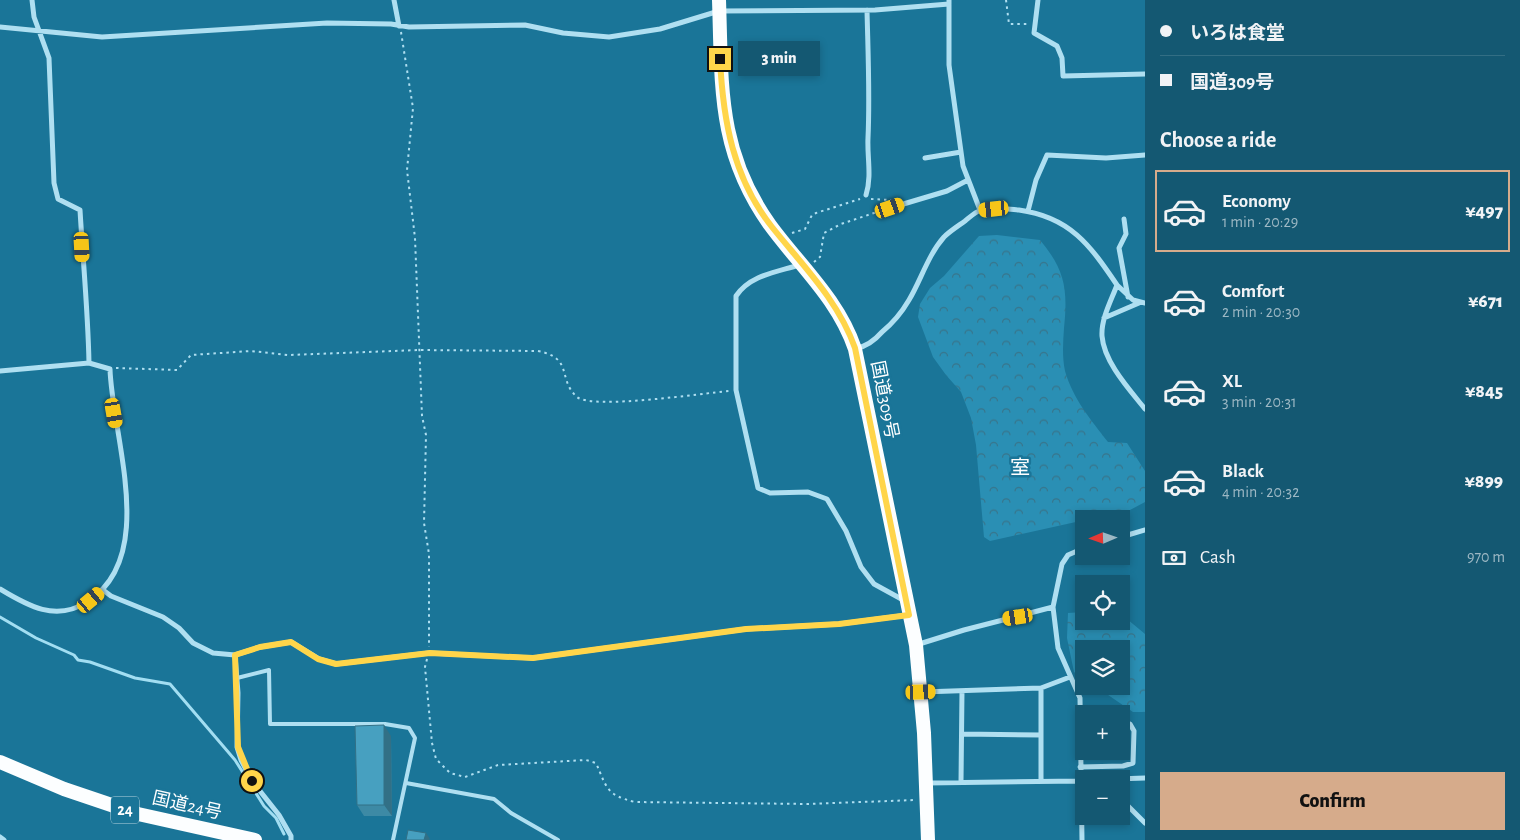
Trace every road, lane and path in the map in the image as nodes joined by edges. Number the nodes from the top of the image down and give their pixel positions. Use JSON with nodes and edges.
{"nodes":[{"id":1,"x":32,"y":0,"type":"edge"},
{"id":2,"x":394,"y":0,"type":"edge"},
{"id":3,"x":1006,"y":0,"type":"edge"},
{"id":4,"x":1038,"y":0,"type":"edge"},
{"id":5,"x":949,"y":2,"type":"edge"},
{"id":6,"x":719,"y":6,"type":"edge"},
{"id":7,"x":867,"y":10,"type":"junction"},
{"id":8,"x":1033,"y":25,"type":"junction"},
{"id":9,"x":399,"y":26,"type":"junction"},
{"id":10,"x":0,"y":27,"type":"edge"},
{"id":11,"x":40,"y":31,"type":"junction"},
{"id":12,"x":1145,"y":74,"type":"edge"},
{"id":13,"x":961,"y":152,"type":"junction"},
{"id":14,"x":1145,"y":155,"type":"edge"},
{"id":15,"x":925,"y":158,"type":"dead end"},
{"id":16,"x":968,"y":180,"type":"junction"},
{"id":17,"x":866,"y":195,"type":"joint"},
{"id":18,"x":890,"y":208,"type":"joint"},
{"id":19,"x":980,"y":210,"type":"junction"},
{"id":20,"x":1028,"y":211,"type":"junction"},
{"id":21,"x":1124,"y":219,"type":"dead end"},
{"id":22,"x":780,"y":236,"type":"junction"},
{"id":23,"x":805,"y":266,"type":"junction"},
{"id":24,"x":1117,"y":285,"type":"junction"},
{"id":25,"x":1128,"y":297,"type":"junction"},
{"id":26,"x":1142,"y":303,"type":"edge"},
{"id":27,"x":1104,"y":318,"type":"junction"},
{"id":28,"x":855,"y":348,"type":"junction"},
{"id":29,"x":419,"y":350,"type":"junction"},
{"id":30,"x":89,"y":363,"type":"junction"},
{"id":31,"x":110,"y":369,"type":"junction"},
{"id":32,"x":0,"y":371,"type":"edge"},
{"id":33,"x":736,"y":390,"type":"junction"},
{"id":34,"x":1145,"y":408,"type":"edge"},
{"id":35,"x":1145,"y":530,"type":"edge"},
{"id":36,"x":1130,"y":534,"type":"edge"},
{"id":37,"x":1075,"y":552,"type":"edge"},
{"id":38,"x":0,"y":589,"type":"edge"},
{"id":39,"x":103,"y":590,"type":"junction"},
{"id":40,"x":1053,"y":607,"type":"junction"},
{"id":41,"x":907,"y":608,"type":"junction"},
{"id":42,"x":916,"y":645,"type":"junction"},
{"id":43,"x":430,"y":653,"type":"junction"},
{"id":44,"x":235,"y":655,"type":"junction"},
{"id":45,"x":1070,"y":677,"type":"junction"},
{"id":46,"x":237,"y":678,"type":"junction"},
{"id":47,"x":1041,"y":688,"type":"junction"},
{"id":48,"x":962,"y":691,"type":"junction"},
{"id":49,"x":921,"y":692,"type":"junction"},
{"id":50,"x":1081,"y":705,"type":"edge"},
{"id":51,"x":1130,"y":724,"type":"edge"},
{"id":52,"x":962,"y":734,"type":"junction"},
{"id":53,"x":1041,"y":735,"type":"junction"},
{"id":54,"x":1080,"y":760,"type":"edge"},
{"id":55,"x":0,"y":762,"type":"edge"},
{"id":56,"x":1080,"y":767,"type":"joint"},
{"id":57,"x":1145,"y":778,"type":"edge"},
{"id":58,"x":1075,"y":779,"type":"edge"},
{"id":59,"x":1130,"y":779,"type":"edge"},
{"id":60,"x":1041,"y":781,"type":"junction"},
{"id":61,"x":961,"y":782,"type":"junction"},
{"id":62,"x":406,"y":783,"type":"junction"},
{"id":63,"x":926,"y":783,"type":"junction"},
{"id":64,"x":927,"y":800,"type":"junction"},
{"id":65,"x":1130,"y":808,"type":"edge"},
{"id":66,"x":1145,"y":823,"type":"edge"},
{"id":67,"x":1082,"y":825,"type":"edge"},
{"id":68,"x":0,"y":837,"type":"edge"},
{"id":69,"x":4,"y":840,"type":"edge"},
{"id":70,"x":255,"y":840,"type":"edge"},
{"id":71,"x":291,"y":840,"type":"edge"},
{"id":72,"x":393,"y":840,"type":"edge"},
{"id":73,"x":558,"y":840,"type":"edge"},
{"id":74,"x":928,"y":840,"type":"edge"},
{"id":75,"x":1082,"y":840,"type":"edge"}],
"edges":[{"from":1,"to":11,"type":"street"},
{"from":2,"to":9,"type":"street"},
{"from":3,"to":8,"type":"path"},
{"from":4,"to":8,"type":"street"},
{"from":5,"to":7,"type":"street"},
{"from":5,"to":13,"type":"street"},
{"from":6,"to":7,"type":"street"},
{"from":6,"to":9,"type":"street"},
{"from":6,"to":22,"type":"highway","name":"国道309号"},
{"from":7,"to":17,"type":"street"},
{"from":8,"to":12,"type":"street"},
{"from":9,"to":11,"type":"street"},
{"from":9,"to":29,"type":"path"},
{"from":10,"to":11,"type":"street"},
{"from":11,"to":30,"type":"street"},
{"from":13,"to":15,"type":"street"},
{"from":13,"to":16,"type":"street"},
{"from":14,"to":20,"type":"street"},
{"from":16,"to":18,"type":"street"},
{"from":16,"to":19,"type":"street"},
{"from":17,"to":22,"type":"path"},
{"from":18,"to":23,"type":"path"},
{"from":19,"to":20,"type":"street"},
{"from":19,"to":28,"type":"street"},
{"from":20,"to":24,"type":"street"},
{"from":21,"to":25,"type":"street"},
{"from":22,"to":23,"type":"highway","name":"国道309号"},
{"from":23,"to":28,"type":"highway","name":"国道309号"},
{"from":23,"to":33,"type":"street"},
{"from":24,"to":25,"type":"street"},
{"from":24,"to":27,"type":"street"},
{"from":25,"to":26,"type":"street"},
{"from":26,"to":27,"type":"street"},
{"from":27,"to":34,"type":"street"},
{"from":28,"to":41,"type":"highway","name":"国道309号"},
{"from":29,"to":31,"type":"path"},
{"from":29,"to":33,"type":"path"},
{"from":29,"to":43,"type":"path"},
{"from":30,"to":31,"type":"street"},
{"from":30,"to":32,"type":"street"},
{"from":31,"to":39,"type":"street"},
{"from":33,"to":41,"type":"street"},
{"from":35,"to":36,"type":"street"},
{"from":37,"to":40,"type":"street"},
{"from":38,"to":39,"type":"street"},
{"from":39,"to":44,"type":"street"},
{"from":40,"to":42,"type":"street"},
{"from":40,"to":45,"type":"street"},
{"from":41,"to":42,"type":"highway","name":"国道309号"},
{"from":41,"to":43,"type":"street"},
{"from":42,"to":49,"type":"highway","name":"国道309号"},
{"from":43,"to":44,"type":"street"},
{"from":43,"to":64,"type":"path"},
{"from":44,"to":46,"type":"street"},
{"from":45,"to":47,"type":"street"},
{"from":45,"to":50,"type":"street"},
{"from":46,"to":62,"type":"lane"},
{"from":46,"to":71,"type":"street"},
{"from":47,"to":48,"type":"street"},
{"from":47,"to":53,"type":"street"},
{"from":48,"to":49,"type":"street"},
{"from":48,"to":52,"type":"street"},
{"from":49,"to":63,"type":"highway","name":"国道309号"},
{"from":51,"to":56,"type":"street"},
{"from":52,"to":53,"type":"street"},
{"from":52,"to":61,"type":"street"},
{"from":53,"to":60,"type":"street"},
{"from":54,"to":56,"type":"street"},
{"from":55,"to":70,"type":"highway","name":"国道24号","number":"24"},
{"from":57,"to":59,"type":"street"},
{"from":58,"to":60,"type":"street"},
{"from":60,"to":61,"type":"street"},
{"from":61,"to":63,"type":"street"},
{"from":62,"to":72,"type":"lane"},
{"from":62,"to":73,"type":"lane"},
{"from":63,"to":64,"type":"highway","name":"国道309号"},
{"from":64,"to":74,"type":"highway","name":"国道309号"},
{"from":65,"to":66,"type":"street"},
{"from":67,"to":75,"type":"street"},
{"from":68,"to":69,"type":"street"}]}
